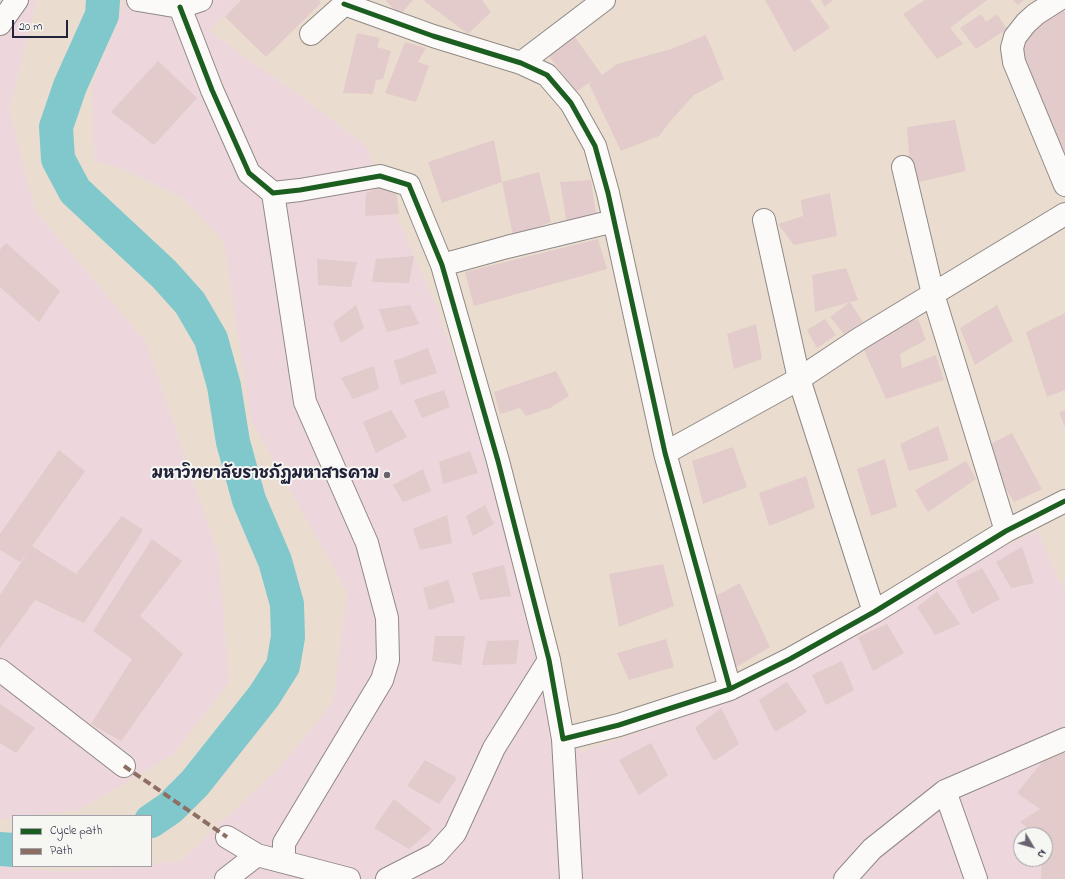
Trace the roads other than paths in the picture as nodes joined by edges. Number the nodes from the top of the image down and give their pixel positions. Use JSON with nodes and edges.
{"nodes":[{"id":1,"x":17,"y":0,"type":"edge"},
{"id":2,"x":138,"y":0,"type":"edge"},
{"id":3,"x":201,"y":0,"type":"edge"},
{"id":4,"x":604,"y":0,"type":"edge"},
{"id":5,"x":1058,"y":0,"type":"edge"},
{"id":6,"x":346,"y":2,"type":"edge"},
{"id":7,"x":180,"y":7,"type":"junction"},
{"id":8,"x":0,"y":24,"type":"edge"},
{"id":9,"x":311,"y":34,"type":"dead end"},
{"id":10,"x":521,"y":63,"type":"junction"},
{"id":11,"x":903,"y":167,"type":"dead end"},
{"id":12,"x":1065,"y":185,"type":"edge"},
{"id":13,"x":273,"y":193,"type":"junction"},
{"id":14,"x":1065,"y":214,"type":"edge"},
{"id":15,"x":764,"y":220,"type":"dead end"},
{"id":16,"x":614,"y":221,"type":"junction"},
{"id":17,"x":442,"y":265,"type":"junction"},
{"id":18,"x":933,"y":294,"type":"junction"},
{"id":19,"x":799,"y":379,"type":"junction"},
{"id":20,"x":665,"y":453,"type":"junction"},
{"id":21,"x":1065,"y":501,"type":"edge"},
{"id":22,"x":1006,"y":531,"type":"junction"},
{"id":23,"x":874,"y":612,"type":"junction"},
{"id":24,"x":549,"y":660,"type":"junction"},
{"id":25,"x":0,"y":670,"type":"edge"},
{"id":26,"x":730,"y":689,"type":"junction"},
{"id":27,"x":562,"y":739,"type":"junction"},
{"id":28,"x":1065,"y":739,"type":"edge"},
{"id":29,"x":124,"y":766,"type":"dead end"},
{"id":30,"x":945,"y":791,"type":"junction"},
{"id":31,"x":227,"y":837,"type":"dead end"},
{"id":32,"x":257,"y":854,"type":"junction"},
{"id":33,"x":284,"y":861,"type":"junction"},
{"id":34,"x":226,"y":879,"type":"edge"},
{"id":35,"x":349,"y":879,"type":"edge"},
{"id":36,"x":387,"y":879,"type":"edge"},
{"id":37,"x":571,"y":879,"type":"edge"},
{"id":38,"x":845,"y":879,"type":"edge"},
{"id":39,"x":976,"y":879,"type":"edge"}],
"edges":[{"from":1,"to":8,"type":"street"},
{"from":2,"to":7,"type":"street"},
{"from":3,"to":7,"type":"street"},
{"from":4,"to":10,"type":"street"},
{"from":5,"to":12,"type":"street"},
{"from":6,"to":9,"type":"street"},
{"from":6,"to":10,"type":"street"},
{"from":7,"to":13,"type":"street"},
{"from":10,"to":16,"type":"street"},
{"from":11,"to":18,"type":"street"},
{"from":13,"to":17,"type":"street"},
{"from":13,"to":33,"type":"street"},
{"from":14,"to":18,"type":"street"},
{"from":15,"to":19,"type":"street"},
{"from":16,"to":17,"type":"street"},
{"from":16,"to":20,"type":"street"},
{"from":17,"to":24,"type":"street"},
{"from":18,"to":19,"type":"street"},
{"from":18,"to":22,"type":"street"},
{"from":19,"to":20,"type":"street"},
{"from":19,"to":23,"type":"street"},
{"from":20,"to":26,"type":"street"},
{"from":21,"to":22,"type":"street"},
{"from":22,"to":23,"type":"street"},
{"from":23,"to":26,"type":"street"},
{"from":24,"to":27,"type":"street"},
{"from":24,"to":36,"type":"street"},
{"from":25,"to":29,"type":"street"},
{"from":26,"to":27,"type":"street"},
{"from":27,"to":37,"type":"street"},
{"from":28,"to":30,"type":"street"},
{"from":30,"to":38,"type":"street"},
{"from":30,"to":39,"type":"street"},
{"from":31,"to":32,"type":"street"},
{"from":32,"to":33,"type":"street"},
{"from":32,"to":34,"type":"street"},
{"from":33,"to":35,"type":"street"}]}
